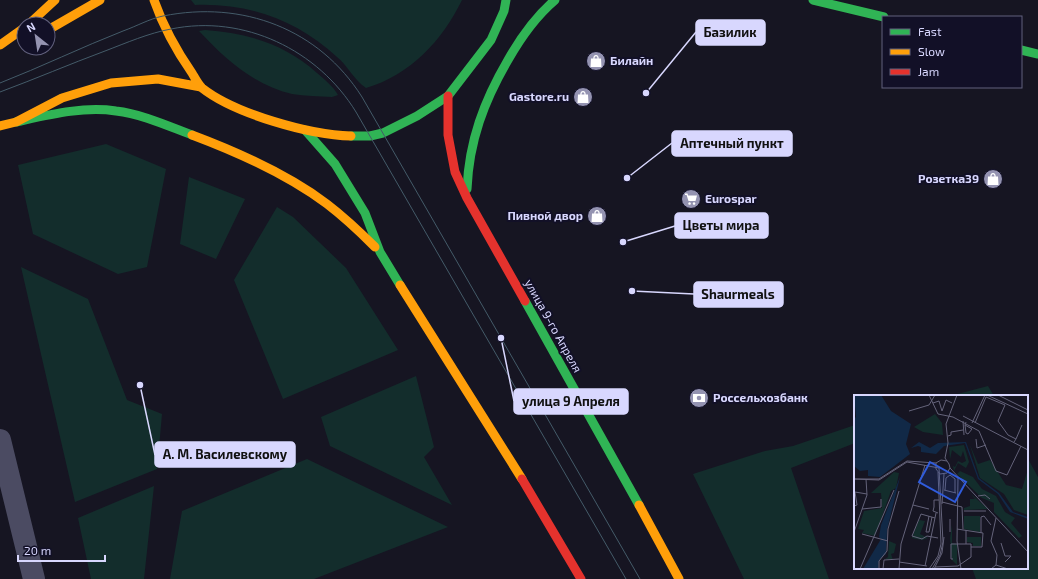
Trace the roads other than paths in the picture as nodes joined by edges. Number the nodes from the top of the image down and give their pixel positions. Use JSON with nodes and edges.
{"nodes":[{"id":1,"x":55,"y":0,"type":"edge"},
{"id":2,"x":100,"y":0,"type":"edge"},
{"id":3,"x":154,"y":0,"type":"edge"},
{"id":4,"x":506,"y":0,"type":"edge"},
{"id":5,"x":555,"y":0,"type":"edge"},
{"id":6,"x":813,"y":0,"type":"edge"},
{"id":7,"x":515,"y":4,"type":"dead end"},
{"id":8,"x":504,"y":11,"type":"junction"},
{"id":9,"x":38,"y":16,"type":"edge"},
{"id":10,"x":882,"y":17,"type":"edge"},
{"id":11,"x":56,"y":25,"type":"edge"},
{"id":12,"x":16,"y":34,"type":"edge"},
{"id":13,"x":16,"y":45,"type":"edge"},
{"id":14,"x":0,"y":46,"type":"edge"},
{"id":15,"x":1022,"y":50,"type":"edge"},
{"id":16,"x":0,"y":53,"type":"edge"},
{"id":17,"x":1038,"y":54,"type":"edge"},
{"id":18,"x":201,"y":87,"type":"junction"},
{"id":19,"x":448,"y":96,"type":"junction"},
{"id":20,"x":16,"y":122,"type":"junction"},
{"id":21,"x":0,"y":126,"type":"edge"},
{"id":22,"x":305,"y":130,"type":"junction"},
{"id":23,"x":467,"y":198,"type":"junction"},
{"id":24,"x":380,"y":252,"type":"junction"},
{"id":25,"x":0,"y":440,"type":"edge"},
{"id":26,"x":34,"y":579,"type":"edge"},
{"id":27,"x":581,"y":579,"type":"edge"},
{"id":28,"x":678,"y":579,"type":"edge"}],
"edges":[{"from":1,"to":9,"type":"main road"},
{"from":2,"to":11,"type":"main road"},
{"from":3,"to":18,"type":"main road"},
{"from":4,"to":8,"type":"main road"},
{"from":5,"to":23,"type":"main road"},
{"from":6,"to":10,"type":"main road"},
{"from":7,"to":8,"type":"main road"},
{"from":8,"to":19,"type":"main road"},
{"from":12,"to":14,"type":"main road"},
{"from":13,"to":16,"type":"main road"},
{"from":15,"to":17,"type":"main road"},
{"from":18,"to":20,"type":"main road"},
{"from":18,"to":22,"type":"main road"},
{"from":19,"to":22,"type":"main road"},
{"from":19,"to":23,"type":"main road","name":"улица 9-го Апреля"},
{"from":20,"to":21,"type":"main road"},
{"from":20,"to":24,"type":"main road"},
{"from":22,"to":24,"type":"main road"},
{"from":23,"to":28,"type":"main road","name":"улица 9-го Апреля"},
{"from":24,"to":27,"type":"main road"},
{"from":25,"to":26,"type":"street"}]}
